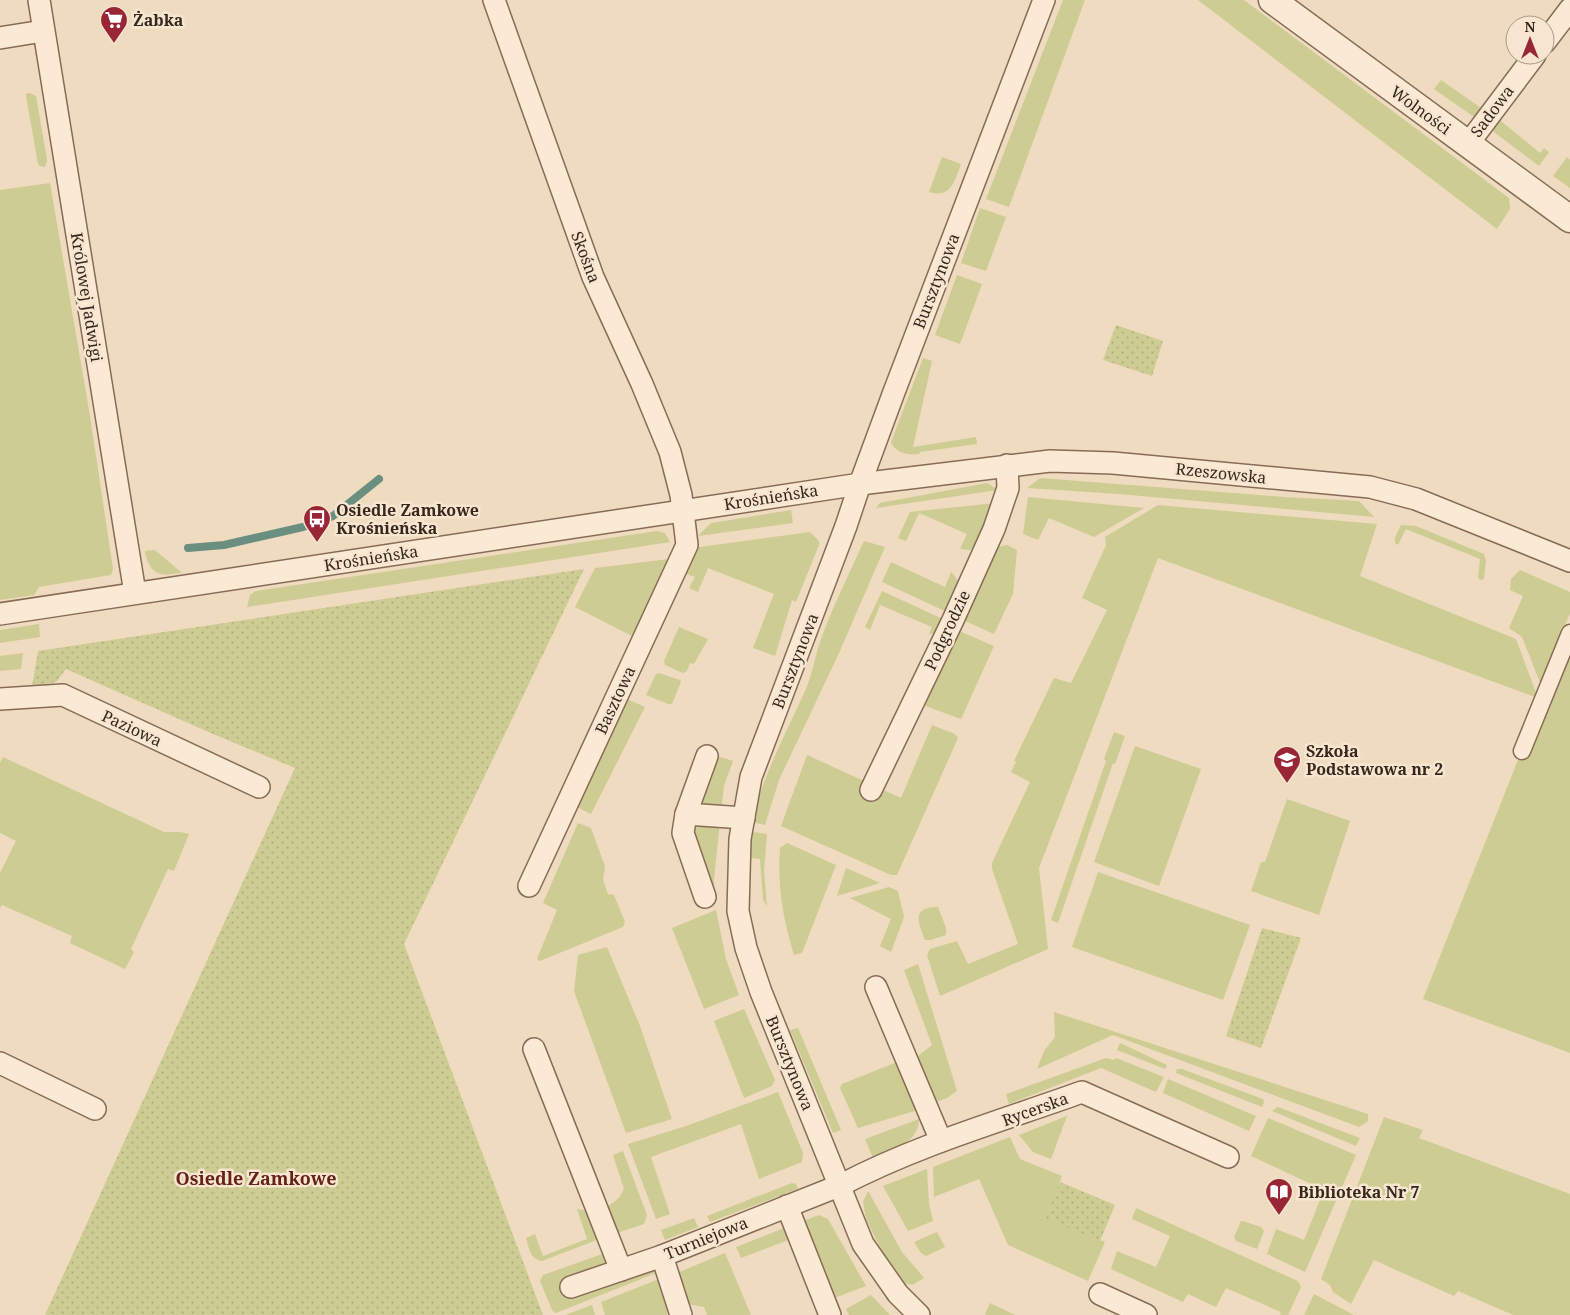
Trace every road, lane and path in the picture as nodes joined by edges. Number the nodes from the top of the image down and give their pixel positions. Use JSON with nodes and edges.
{"nodes":[{"id":1,"x":39,"y":0,"type":"edge"},
{"id":2,"x":494,"y":0,"type":"edge"},
{"id":3,"x":1044,"y":0,"type":"edge"},
{"id":4,"x":1272,"y":0,"type":"edge"},
{"id":5,"x":1570,"y":9,"type":"edge"},
{"id":6,"x":1555,"y":29,"type":"edge"},
{"id":7,"x":43,"y":31,"type":"junction"},
{"id":8,"x":0,"y":38,"type":"edge"},
{"id":9,"x":1527,"y":65,"type":"edge"},
{"id":10,"x":1468,"y":144,"type":"junction"},
{"id":11,"x":1570,"y":219,"type":"edge"},
{"id":12,"x":1007,"y":465,"type":"junction"},
{"id":13,"x":860,"y":484,"type":"junction"},
{"id":14,"x":683,"y":510,"type":"junction"},
{"id":15,"x":1570,"y":560,"type":"edge"},
{"id":16,"x":136,"y":593,"type":"junction"},
{"id":17,"x":0,"y":614,"type":"edge"},
{"id":18,"x":1570,"y":633,"type":"edge"},
{"id":19,"x":0,"y":699,"type":"edge"},
{"id":20,"x":1522,"y":751,"type":"dead end"},
{"id":21,"x":707,"y":756,"type":"dead end"},
{"id":22,"x":259,"y":787,"type":"dead end"},
{"id":23,"x":871,"y":790,"type":"dead end"},
{"id":24,"x":686,"y":814,"type":"junction"},
{"id":25,"x":744,"y":818,"type":"junction"},
{"id":26,"x":529,"y":886,"type":"dead end"},
{"id":27,"x":705,"y":897,"type":"dead end"},
{"id":28,"x":876,"y":987,"type":"dead end"},
{"id":29,"x":534,"y":1049,"type":"dead end"},
{"id":30,"x":0,"y":1063,"type":"edge"},
{"id":31,"x":95,"y":1110,"type":"dead end"},
{"id":32,"x":941,"y":1141,"type":"junction"},
{"id":33,"x":1228,"y":1156,"type":"dead end"},
{"id":34,"x":840,"y":1185,"type":"junction"},
{"id":35,"x":787,"y":1206,"type":"junction"},
{"id":36,"x":662,"y":1256,"type":"junction"},
{"id":37,"x":621,"y":1270,"type":"junction"},
{"id":38,"x":571,"y":1287,"type":"dead end"},
{"id":39,"x":1100,"y":1294,"type":"dead end"},
{"id":40,"x":681,"y":1315,"type":"edge"},
{"id":41,"x":830,"y":1315,"type":"edge"},
{"id":42,"x":919,"y":1315,"type":"edge"},
{"id":43,"x":1146,"y":1315,"type":"edge"}],
"edges":[{"from":1,"to":7,"type":"street","name":"Królowej Jadwigi"},
{"from":2,"to":14,"type":"street","name":"Skośna"},
{"from":3,"to":13,"type":"street","name":"Bursztynowa"},
{"from":4,"to":10,"type":"street","name":"Wolności"},
{"from":5,"to":6,"type":"street"},
{"from":7,"to":8,"type":"street"},
{"from":7,"to":16,"type":"street","name":"Królowej Jadwigi"},
{"from":9,"to":10,"type":"street","name":"Sadowa"},
{"from":10,"to":11,"type":"street","name":"Wolności"},
{"from":12,"to":13,"type":"street","name":"Rzeszowska"},
{"from":12,"to":15,"type":"street","name":"Rzeszowska"},
{"from":12,"to":23,"type":"street","name":"Podgrodzie"},
{"from":13,"to":14,"type":"street","name":"Krośnieńska"},
{"from":13,"to":25,"type":"street","name":"Bursztynowa"},
{"from":14,"to":16,"type":"street","name":"Krośnieńska"},
{"from":14,"to":26,"type":"street","name":"Basztowa"},
{"from":16,"to":17,"type":"street","name":"Krośnieńska"},
{"from":18,"to":20,"type":"street"},
{"from":19,"to":22,"type":"street","name":"Paziowa"},
{"from":21,"to":24,"type":"street"},
{"from":24,"to":25,"type":"street"},
{"from":24,"to":27,"type":"street"},
{"from":25,"to":34,"type":"street","name":"Bursztynowa"},
{"from":28,"to":32,"type":"street"},
{"from":29,"to":37,"type":"street"},
{"from":30,"to":31,"type":"street"},
{"from":32,"to":33,"type":"street","name":"Rycerska"},
{"from":32,"to":34,"type":"street","name":"Rycerska"},
{"from":34,"to":35,"type":"street","name":"Turniejowa"},
{"from":34,"to":42,"type":"street","name":"Bursztynowa"},
{"from":35,"to":36,"type":"street","name":"Turniejowa"},
{"from":35,"to":41,"type":"street"},
{"from":36,"to":37,"type":"street","name":"Turniejowa"},
{"from":36,"to":40,"type":"street"},
{"from":37,"to":38,"type":"street","name":"Turniejowa"},
{"from":39,"to":43,"type":"street"}]}
